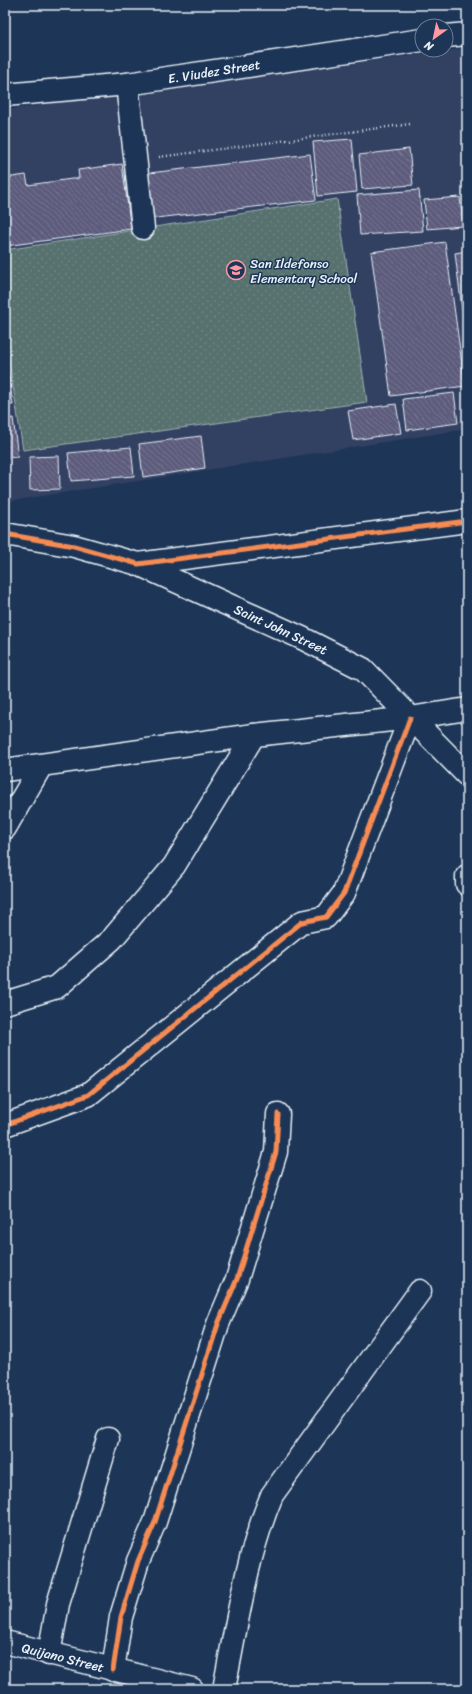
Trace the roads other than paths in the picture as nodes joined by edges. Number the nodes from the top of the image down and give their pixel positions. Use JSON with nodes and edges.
{"nodes":[{"id":1,"x":467,"y":34,"type":"edge"},
{"id":2,"x":454,"y":35,"type":"edge"},
{"id":3,"x":414,"y":41,"type":"edge"},
{"id":4,"x":127,"y":84,"type":"junction"},
{"id":5,"x":5,"y":95,"type":"edge"},
{"id":6,"x":143,"y":228,"type":"dead end"},
{"id":7,"x":467,"y":521,"type":"edge"},
{"id":8,"x":6,"y":533,"type":"edge"},
{"id":9,"x":138,"y":564,"type":"junction"},
{"id":10,"x":467,"y":709,"type":"edge"},
{"id":11,"x":410,"y":718,"type":"junction"},
{"id":12,"x":254,"y":735,"type":"junction"},
{"id":13,"x":41,"y":766,"type":"junction"},
{"id":14,"x":5,"y":770,"type":"edge"},
{"id":15,"x":467,"y":775,"type":"edge"},
{"id":16,"x":5,"y":828,"type":"edge"},
{"id":17,"x":467,"y":876,"type":"edge"},
{"id":18,"x":467,"y":884,"type":"edge"},
{"id":19,"x":5,"y":1003,"type":"edge"},
{"id":20,"x":278,"y":1114,"type":"dead end"},
{"id":21,"x":5,"y":1125,"type":"edge"},
{"id":22,"x":420,"y":1291,"type":"dead end"},
{"id":23,"x":108,"y":1439,"type":"dead end"},
{"id":24,"x":5,"y":1642,"type":"edge"},
{"id":25,"x":49,"y":1654,"type":"junction"},
{"id":26,"x":113,"y":1670,"type":"junction"},
{"id":27,"x":192,"y":1689,"type":"edge"},
{"id":28,"x":224,"y":1689,"type":"edge"}],
"edges":[{"from":1,"to":2,"type":"street"},
{"from":3,"to":4,"type":"street","name":"E. Viudez Street"},
{"from":4,"to":5,"type":"street","name":"E. Viudez Street"},
{"from":4,"to":6,"type":"street"},
{"from":7,"to":9,"type":"street"},
{"from":8,"to":9,"type":"street"},
{"from":9,"to":11,"type":"street","name":"Saint John Street"},
{"from":10,"to":11,"type":"street"},
{"from":11,"to":12,"type":"street"},
{"from":11,"to":15,"type":"street","name":"Saint John Street"},
{"from":11,"to":21,"type":"street"},
{"from":12,"to":13,"type":"street"},
{"from":12,"to":19,"type":"street"},
{"from":13,"to":14,"type":"street"},
{"from":13,"to":16,"type":"street"},
{"from":17,"to":18,"type":"street"},
{"from":20,"to":26,"type":"street"},
{"from":22,"to":28,"type":"street"},
{"from":23,"to":25,"type":"street"},
{"from":24,"to":25,"type":"street","name":"Quijano Street"},
{"from":25,"to":26,"type":"street","name":"Quijano Street"},
{"from":26,"to":27,"type":"street","name":"Quijano Street"}]}
